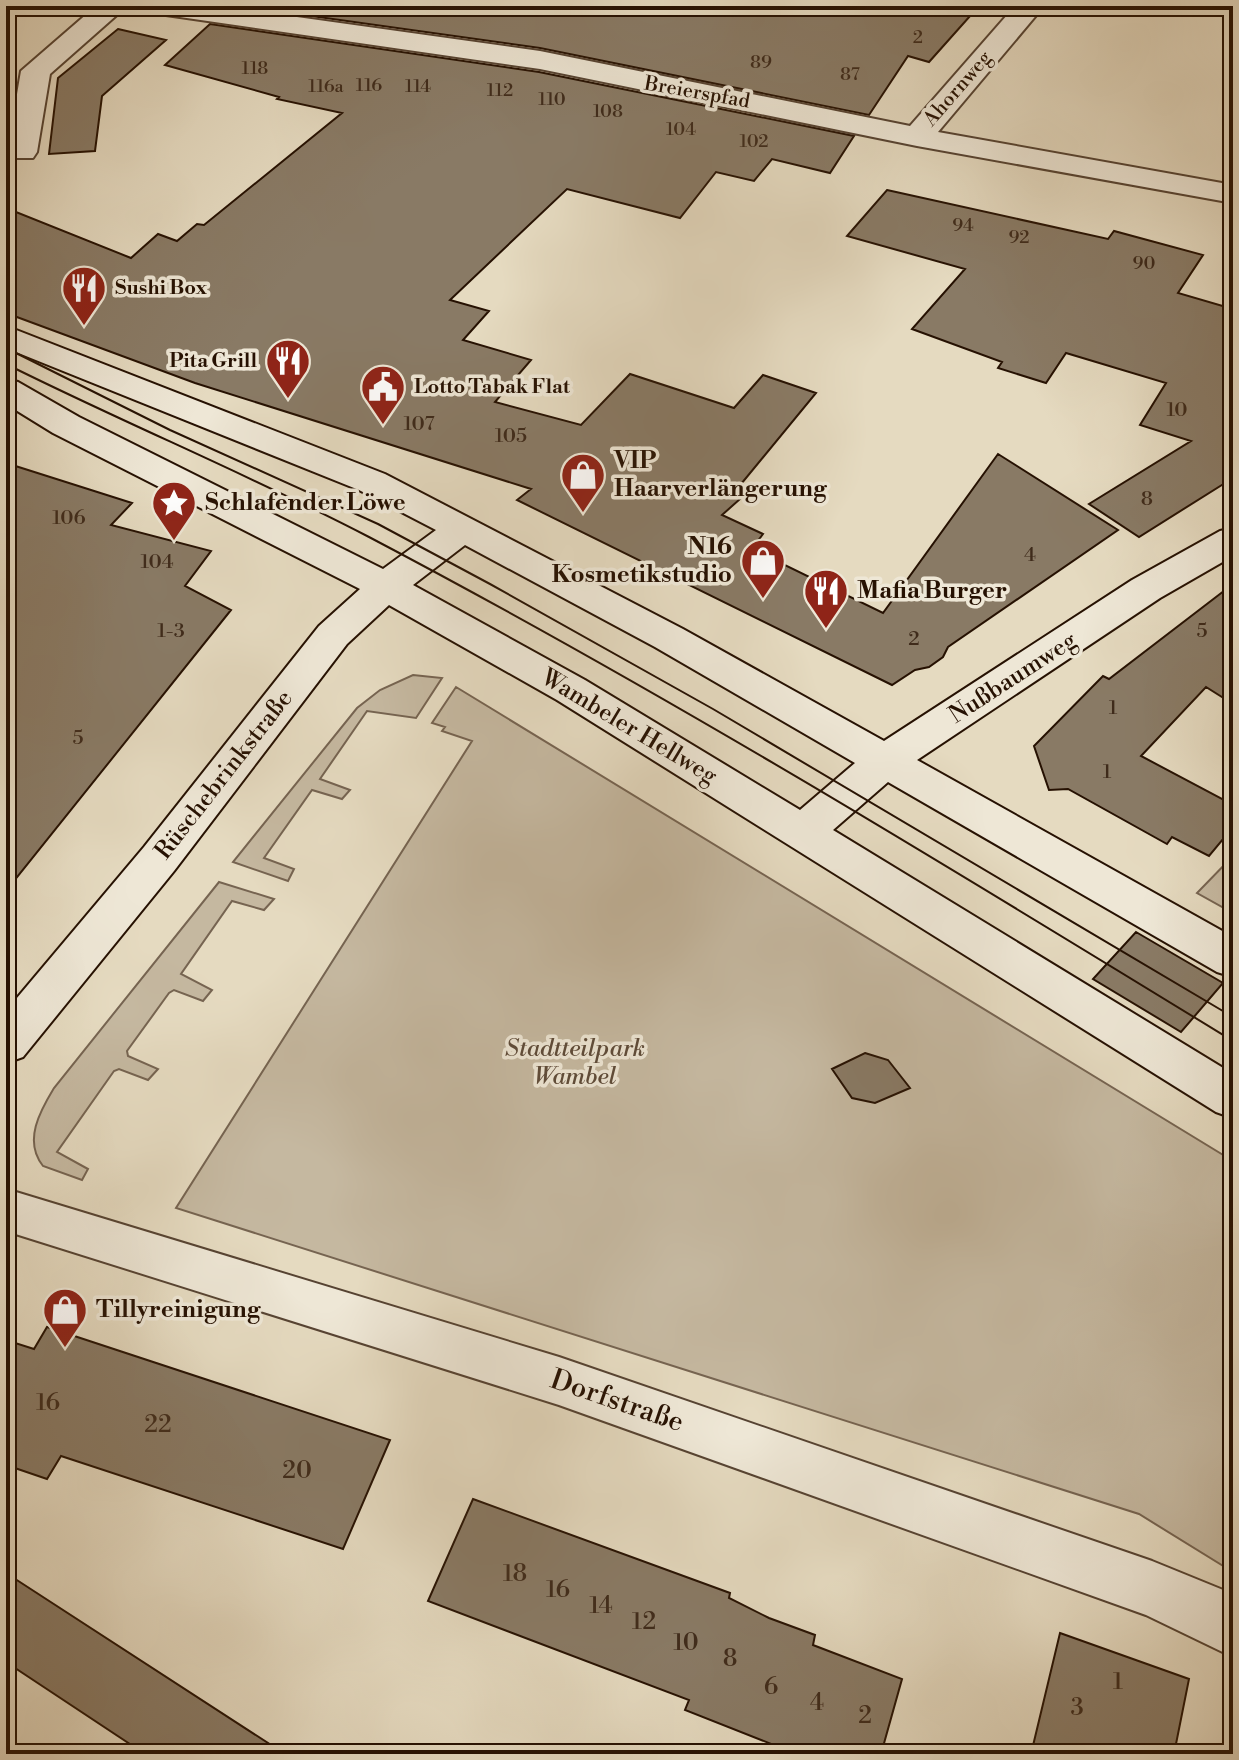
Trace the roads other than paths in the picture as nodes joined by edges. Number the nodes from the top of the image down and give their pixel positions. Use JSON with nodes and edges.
{"nodes":[{"id":1,"x":113,"y":6,"type":"edge"},
{"id":2,"x":159,"y":6,"type":"edge"},
{"id":3,"x":1030,"y":6,"type":"edge"},
{"id":4,"x":917,"y":137,"type":"junction"},
{"id":5,"x":22,"y":152,"type":"dead end"},
{"id":6,"x":1233,"y":194,"type":"edge"},
{"id":7,"x":6,"y":336,"type":"edge"},
{"id":8,"x":6,"y":389,"type":"edge"},
{"id":9,"x":463,"y":528,"type":"junction"},
{"id":10,"x":1233,"y":540,"type":"edge"},
{"id":11,"x":386,"y":586,"type":"junction"},
{"id":12,"x":886,"y":760,"type":"junction"},
{"id":13,"x":804,"y":831,"type":"junction"},
{"id":14,"x":1233,"y":959,"type":"edge"},
{"id":15,"x":6,"y":1044,"type":"edge"},
{"id":16,"x":1233,"y":1098,"type":"edge"},
{"id":17,"x":6,"y":1210,"type":"edge"},
{"id":18,"x":1226,"y":1623,"type":"edge"}],
"edges":[{"from":1,"to":5,"type":"street"},
{"from":2,"to":4,"type":"street","name":"Breierspfad"},
{"from":3,"to":4,"type":"street","name":"Ahornweg"},
{"from":4,"to":6,"type":"street","name":"Breierspfad"},
{"from":7,"to":9,"type":"street"},
{"from":8,"to":11,"type":"street","name":"Wambeler Hellweg"},
{"from":9,"to":11,"type":"street","name":"Rüschebrinkstraße"},
{"from":9,"to":12,"type":"street"},
{"from":10,"to":12,"type":"street","name":"Nußbaumweg"},
{"from":11,"to":13,"type":"street","name":"Wambeler Hellweg"},
{"from":11,"to":15,"type":"street","name":"Rüschebrinkstraße"},
{"from":12,"to":13,"type":"street","name":"Nußbaumweg"},
{"from":12,"to":14,"type":"street"},
{"from":13,"to":16,"type":"street","name":"Wambeler Hellweg"},
{"from":17,"to":18,"type":"street","name":"Dorfstraße"}]}
